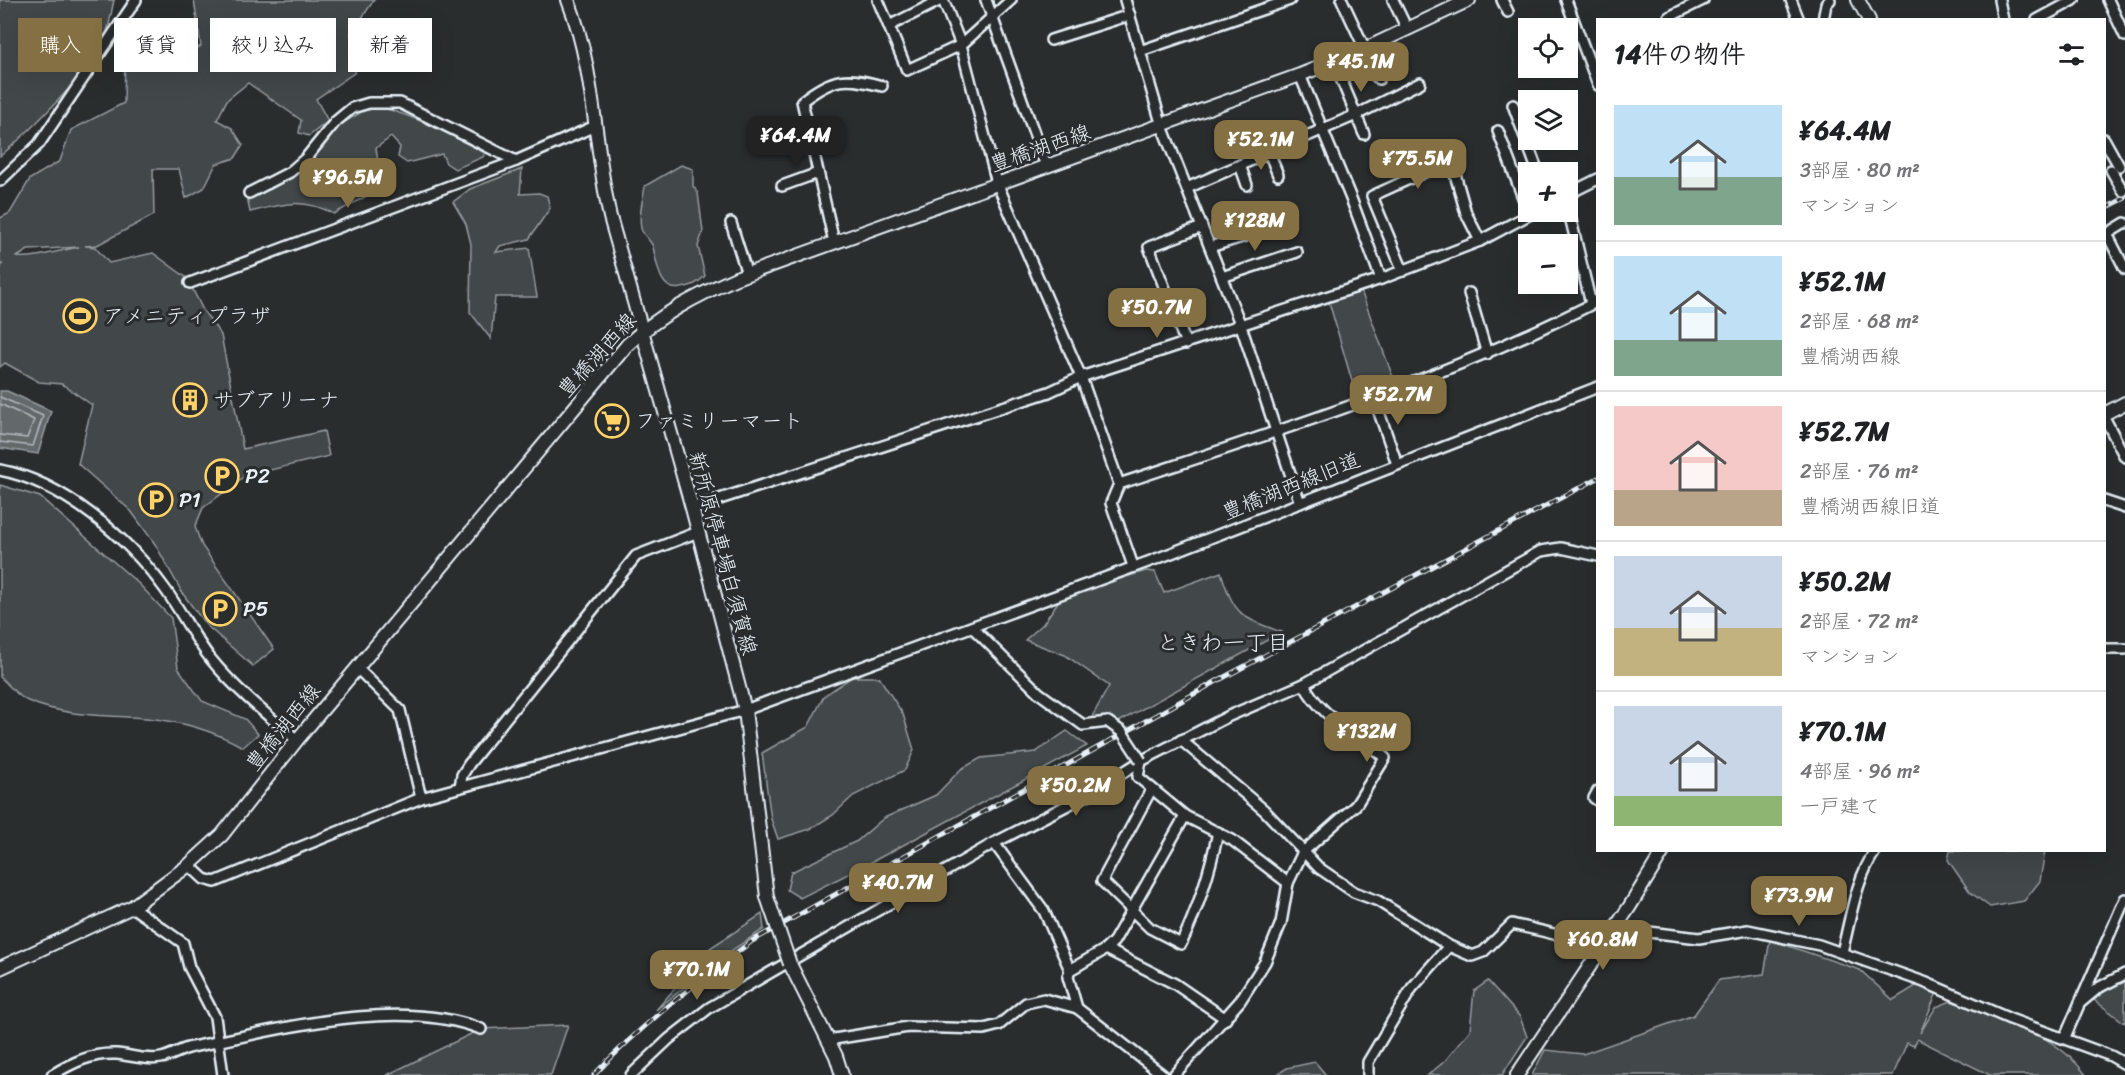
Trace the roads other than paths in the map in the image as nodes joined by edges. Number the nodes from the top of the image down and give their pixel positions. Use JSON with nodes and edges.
{"nodes":[{"id":1,"x":136,"y":0,"type":"edge"},
{"id":2,"x":568,"y":0,"type":"edge"},
{"id":3,"x":878,"y":0,"type":"edge"},
{"id":4,"x":942,"y":0,"type":"edge"},
{"id":5,"x":986,"y":0,"type":"edge"},
{"id":6,"x":1011,"y":0,"type":"edge"},
{"id":7,"x":1125,"y":0,"type":"edge"},
{"id":8,"x":1290,"y":0,"type":"edge"},
{"id":9,"x":1342,"y":0,"type":"edge"},
{"id":10,"x":1393,"y":0,"type":"edge"},
{"id":11,"x":1469,"y":0,"type":"edge"},
{"id":12,"x":1502,"y":0,"type":"edge"},
{"id":13,"x":1566,"y":0,"type":"edge"},
{"id":14,"x":1703,"y":0,"type":"edge"},
{"id":15,"x":1791,"y":0,"type":"edge"},
{"id":16,"x":1830,"y":0,"type":"edge"},
{"id":17,"x":1858,"y":0,"type":"edge"},
{"id":18,"x":1999,"y":0,"type":"edge"},
{"id":19,"x":2074,"y":0,"type":"edge"},
{"id":20,"x":2108,"y":0,"type":"edge"},
{"id":21,"x":1508,"y":12,"type":"dead end"},
{"id":22,"x":1130,"y":15,"type":"junction"},
{"id":23,"x":992,"y":16,"type":"junction"},
{"id":24,"x":1669,"y":18,"type":"edge"},
{"id":25,"x":1798,"y":18,"type":"edge"},
{"id":26,"x":1823,"y":18,"type":"edge"},
{"id":27,"x":1868,"y":18,"type":"edge"},
{"id":28,"x":2003,"y":18,"type":"edge"},
{"id":29,"x":2041,"y":18,"type":"edge"},
{"id":30,"x":889,"y":26,"type":"junction"},
{"id":31,"x":1407,"y":29,"type":"junction"},
{"id":32,"x":2125,"y":36,"type":"edge"},
{"id":33,"x":1051,"y":40,"type":"dead end"},
{"id":34,"x":961,"y":45,"type":"junction"},
{"id":35,"x":1364,"y":50,"type":"junction"},
{"id":36,"x":1140,"y":51,"type":"junction"},
{"id":37,"x":1593,"y":56,"type":"edge"},
{"id":38,"x":1334,"y":62,"type":"junction"},
{"id":39,"x":1596,"y":73,"type":"edge"},
{"id":40,"x":1300,"y":75,"type":"junction"},
{"id":41,"x":1379,"y":79,"type":"dead end"},
{"id":42,"x":1420,"y":83,"type":"dead end"},
{"id":43,"x":882,"y":86,"type":"dead end"},
{"id":44,"x":1513,"y":105,"type":"dead end"},
{"id":45,"x":1356,"y":115,"type":"junction"},
{"id":46,"x":595,"y":126,"type":"junction"},
{"id":47,"x":1162,"y":126,"type":"junction"},
{"id":48,"x":1323,"y":129,"type":"junction"},
{"id":49,"x":1498,"y":131,"type":"dead end"},
{"id":50,"x":1364,"y":134,"type":"dead end"},
{"id":51,"x":2106,"y":144,"type":"edge"},
{"id":52,"x":1269,"y":152,"type":"junction"},
{"id":53,"x":516,"y":161,"type":"junction"},
{"id":54,"x":1534,"y":162,"type":"edge"},
{"id":55,"x":1240,"y":165,"type":"junction"},
{"id":56,"x":1046,"y":166,"type":"junction"},
{"id":57,"x":2115,"y":168,"type":"edge"},
{"id":58,"x":818,"y":173,"type":"junction"},
{"id":59,"x":1278,"y":175,"type":"dead end"},
{"id":60,"x":1596,"y":180,"type":"edge"},
{"id":61,"x":0,"y":181,"type":"edge"},
{"id":62,"x":1518,"y":182,"type":"edge"},
{"id":63,"x":997,"y":183,"type":"junction"},
{"id":64,"x":1247,"y":185,"type":"dead end"},
{"id":65,"x":782,"y":186,"type":"dead end"},
{"id":66,"x":1187,"y":188,"type":"junction"},
{"id":67,"x":1578,"y":189,"type":"edge"},
{"id":68,"x":2123,"y":191,"type":"dead end"},
{"id":69,"x":249,"y":193,"type":"dead end"},
{"id":70,"x":1518,"y":219,"type":"edge"},
{"id":71,"x":1572,"y":222,"type":"edge"},
{"id":72,"x":731,"y":223,"type":"dead end"},
{"id":73,"x":2125,"y":223,"type":"edge"},
{"id":74,"x":1202,"y":227,"type":"junction"},
{"id":75,"x":1258,"y":232,"type":"dead end"},
{"id":76,"x":2106,"y":234,"type":"edge"},
{"id":77,"x":1480,"y":241,"type":"junction"},
{"id":78,"x":834,"y":242,"type":"junction"},
{"id":79,"x":1210,"y":247,"type":"junction"},
{"id":80,"x":1297,"y":252,"type":"dead end"},
{"id":81,"x":2125,"y":269,"type":"edge"},
{"id":82,"x":1403,"y":271,"type":"junction"},
{"id":83,"x":747,"y":274,"type":"junction"},
{"id":84,"x":1222,"y":277,"type":"junction"},
{"id":85,"x":1381,"y":279,"type":"junction"},
{"id":86,"x":190,"y":283,"type":"dead end"},
{"id":87,"x":1469,"y":294,"type":"dead end"},
{"id":88,"x":1594,"y":302,"type":"edge"},
{"id":89,"x":1241,"y":326,"type":"junction"},
{"id":90,"x":643,"y":330,"type":"junction"},
{"id":91,"x":1186,"y":344,"type":"junction"},
{"id":92,"x":1487,"y":354,"type":"junction"},
{"id":93,"x":1081,"y":377,"type":"junction"},
{"id":94,"x":1596,"y":388,"type":"edge"},
{"id":95,"x":1374,"y":398,"type":"junction"},
{"id":96,"x":2125,"y":403,"type":"edge"},
{"id":97,"x":2106,"y":414,"type":"edge"},
{"id":98,"x":2106,"y":419,"type":"edge"},
{"id":99,"x":1275,"y":432,"type":"junction"},
{"id":100,"x":2125,"y":457,"type":"edge"},
{"id":101,"x":1397,"y":464,"type":"junction"},
{"id":102,"x":0,"y":470,"type":"edge"},
{"id":103,"x":1119,"y":484,"type":"junction"},
{"id":104,"x":1300,"y":502,"type":"junction"},
{"id":105,"x":2106,"y":502,"type":"edge"},
{"id":106,"x":692,"y":508,"type":"junction"},
{"id":107,"x":2125,"y":508,"type":"edge"},
{"id":108,"x":698,"y":532,"type":"junction"},
{"id":109,"x":1596,"y":556,"type":"edge"},
{"id":110,"x":1133,"y":566,"type":"junction"},
{"id":111,"x":972,"y":627,"type":"junction"},
{"id":112,"x":2106,"y":649,"type":"edge"},
{"id":113,"x":2125,"y":649,"type":"edge"},
{"id":114,"x":357,"y":668,"type":"junction"},
{"id":115,"x":1304,"y":684,"type":"junction"},
{"id":116,"x":745,"y":710,"type":"junction"},
{"id":117,"x":297,"y":740,"type":"junction"},
{"id":118,"x":1181,"y":740,"type":"junction"},
{"id":119,"x":1141,"y":761,"type":"junction"},
{"id":120,"x":459,"y":787,"type":"junction"},
{"id":121,"x":1151,"y":790,"type":"junction"},
{"id":122,"x":421,"y":798,"type":"junction"},
{"id":123,"x":1185,"y":816,"type":"junction"},
{"id":124,"x":1218,"y":831,"type":"junction"},
{"id":125,"x":994,"y":843,"type":"junction"},
{"id":126,"x":1303,"y":852,"type":"junction"},
{"id":127,"x":1660,"y":852,"type":"edge"},
{"id":128,"x":1875,"y":852,"type":"edge"},
{"id":129,"x":189,"y":865,"type":"junction"},
{"id":130,"x":1288,"y":883,"type":"junction"},
{"id":131,"x":2125,"y":899,"type":"edge"},
{"id":132,"x":132,"y":907,"type":"junction"},
{"id":133,"x":1131,"y":911,"type":"junction"},
{"id":134,"x":1615,"y":928,"type":"junction"},
{"id":135,"x":1449,"y":946,"type":"junction"},
{"id":136,"x":1106,"y":949,"type":"junction"},
{"id":137,"x":1598,"y":952,"type":"junction"},
{"id":138,"x":1842,"y":952,"type":"junction"},
{"id":139,"x":789,"y":964,"type":"junction"},
{"id":140,"x":0,"y":968,"type":"edge"},
{"id":141,"x":1070,"y":970,"type":"junction"},
{"id":142,"x":2125,"y":974,"type":"edge"},
{"id":143,"x":2080,"y":1003,"type":"junction"},
{"id":144,"x":1077,"y":1008,"type":"junction"},
{"id":145,"x":1226,"y":1019,"type":"junction"},
{"id":146,"x":481,"y":1029,"type":"dead end"},
{"id":147,"x":2065,"y":1037,"type":"junction"},
{"id":148,"x":828,"y":1040,"type":"junction"},
{"id":149,"x":220,"y":1043,"type":"junction"},
{"id":150,"x":2125,"y":1064,"type":"edge"},
{"id":151,"x":52,"y":1075,"type":"edge"},
{"id":152,"x":223,"y":1075,"type":"edge"},
{"id":153,"x":631,"y":1075,"type":"edge"},
{"id":154,"x":842,"y":1075,"type":"edge"},
{"id":155,"x":1163,"y":1075,"type":"edge"},
{"id":156,"x":1174,"y":1075,"type":"edge"},
{"id":157,"x":1368,"y":1075,"type":"edge"},
{"id":158,"x":1517,"y":1075,"type":"edge"}],
"edges":[{"from":1,"to":61,"type":"street"},
{"from":2,"to":46,"type":"main road","name":"新所原停車場白須賀線"},
{"from":3,"to":30,"type":"street"},
{"from":4,"to":30,"type":"street"},
{"from":4,"to":34,"type":"street"},
{"from":5,"to":23,"type":"street"},
{"from":6,"to":23,"type":"street"},
{"from":7,"to":22,"type":"street"},
{"from":8,"to":36,"type":"street"},
{"from":9,"to":35,"type":"street"},
{"from":10,"to":31,"type":"street"},
{"from":11,"to":31,"type":"main road","name":"豊橋湖西線"},
{"from":12,"to":21,"type":"street"},
{"from":13,"to":37,"type":"street"},
{"from":14,"to":24,"type":"street"},
{"from":15,"to":25,"type":"street"},
{"from":16,"to":26,"type":"street"},
{"from":17,"to":27,"type":"main road"},
{"from":18,"to":28,"type":"street"},
{"from":19,"to":29,"type":"street"},
{"from":20,"to":32,"type":"street"},
{"from":22,"to":33,"type":"street"},
{"from":22,"to":36,"type":"street"},
{"from":23,"to":34,"type":"street"},
{"from":23,"to":56,"type":"street"},
{"from":30,"to":34,"type":"street"},
{"from":31,"to":35,"type":"main road","name":"豊橋湖西線"},
{"from":34,"to":63,"type":"street"},
{"from":35,"to":38,"type":"main road","name":"豊橋湖西線"},
{"from":35,"to":41,"type":"street"},
{"from":36,"to":47,"type":"street"},
{"from":37,"to":39,"type":"street"},
{"from":38,"to":40,"type":"main road","name":"豊橋湖西線"},
{"from":38,"to":45,"type":"street"},
{"from":40,"to":47,"type":"main road","name":"豊橋湖西線"},
{"from":40,"to":48,"type":"street"},
{"from":42,"to":45,"type":"street"},
{"from":43,"to":58,"type":"street"},
{"from":44,"to":54,"type":"street"},
{"from":45,"to":48,"type":"street"},
{"from":45,"to":50,"type":"street"},
{"from":46,"to":53,"type":"street"},
{"from":46,"to":90,"type":"main road","name":"新所原停車場白須賀線"},
{"from":47,"to":56,"type":"main road","name":"豊橋湖西線"},
{"from":47,"to":66,"type":"street"},
{"from":48,"to":52,"type":"street"},
{"from":48,"to":85,"type":"street"},
{"from":49,"to":62,"type":"street"},
{"from":51,"to":57,"type":"street"},
{"from":52,"to":55,"type":"street"},
{"from":52,"to":59,"type":"street"},
{"from":53,"to":69,"type":"street"},
{"from":53,"to":86,"type":"street"},
{"from":55,"to":64,"type":"street"},
{"from":55,"to":66,"type":"street"},
{"from":56,"to":63,"type":"main road","name":"豊橋湖西線"},
{"from":57,"to":68,"type":"street"},
{"from":58,"to":65,"type":"street"},
{"from":58,"to":78,"type":"street"},
{"from":60,"to":67,"type":"street"},
{"from":63,"to":78,"type":"main road","name":"豊橋湖西線"},
{"from":63,"to":93,"type":"street"},
{"from":66,"to":74,"type":"street"},
{"from":70,"to":77,"type":"street"},
{"from":71,"to":88,"type":"street"},
{"from":72,"to":83,"type":"street"},
{"from":73,"to":76,"type":"street"},
{"from":74,"to":79,"type":"street"},
{"from":74,"to":91,"type":"street"},
{"from":75,"to":79,"type":"street"},
{"from":76,"to":81,"type":"street"},
{"from":77,"to":82,"type":"street"},
{"from":77,"to":82,"type":"street"},
{"from":78,"to":83,"type":"main road","name":"豊橋湖西線"},
{"from":79,"to":84,"type":"street"},
{"from":80,"to":84,"type":"street"},
{"from":82,"to":85,"type":"street"},
{"from":83,"to":90,"type":"main road","name":"豊橋湖西線"},
{"from":84,"to":89,"type":"street"},
{"from":85,"to":89,"type":"street"},
{"from":87,"to":92,"type":"street"},
{"from":88,"to":92,"type":"street"},
{"from":89,"to":91,"type":"street"},
{"from":89,"to":99,"type":"street"},
{"from":90,"to":106,"type":"main road","name":"新所原停車場白須賀線"},
{"from":90,"to":114,"type":"main road","name":"豊橋湖西線"},
{"from":91,"to":93,"type":"street"},
{"from":92,"to":95,"type":"street"},
{"from":93,"to":103,"type":"street"},
{"from":93,"to":106,"type":"street"},
{"from":94,"to":101,"type":"street","name":"豊橋湖西線旧道"},
{"from":95,"to":99,"type":"street"},
{"from":95,"to":101,"type":"street"},
{"from":96,"to":97,"type":"main road"},
{"from":98,"to":100,"type":"street"},
{"from":99,"to":103,"type":"street"},
{"from":99,"to":104,"type":"street"},
{"from":101,"to":104,"type":"street","name":"豊橋湖西線旧道"},
{"from":102,"to":117,"type":"street"},
{"from":103,"to":110,"type":"street"},
{"from":104,"to":110,"type":"street","name":"豊橋湖西線旧道"},
{"from":105,"to":107,"type":"street"},
{"from":106,"to":108,"type":"main road","name":"新所原停車場白須賀線"},
{"from":108,"to":116,"type":"main road","name":"新所原停車場白須賀線"},
{"from":108,"to":120,"type":"street"},
{"from":109,"to":115,"type":"street"},
{"from":110,"to":111,"type":"street","name":"豊橋湖西線旧道"},
{"from":111,"to":116,"type":"street","name":"豊橋湖西線旧道"},
{"from":111,"to":119,"type":"street","bridge":true},
{"from":112,"to":113,"type":"street"},
{"from":114,"to":117,"type":"main road","name":"豊橋湖西線"},
{"from":114,"to":122,"type":"street"},
{"from":115,"to":118,"type":"street"},
{"from":115,"to":126,"type":"street"},
{"from":116,"to":120,"type":"street","name":"豊橋湖西線旧道"},
{"from":116,"to":139,"type":"main road","name":"新所原停車場白須賀線","bridge":true},
{"from":117,"to":129,"type":"main road","name":"豊橋湖西線"},
{"from":118,"to":119,"type":"street"},
{"from":118,"to":126,"type":"street"},
{"from":119,"to":121,"type":"street"},
{"from":119,"to":125,"type":"street"},
{"from":120,"to":122,"type":"street","name":"豊橋湖西線旧道"},
{"from":121,"to":123,"type":"street"},
{"from":121,"to":133,"type":"street"},
{"from":122,"to":129,"type":"street","name":"豊橋湖西線旧道"},
{"from":123,"to":124,"type":"street"},
{"from":123,"to":133,"type":"street"},
{"from":124,"to":130,"type":"street"},
{"from":124,"to":133,"type":"street"},
{"from":125,"to":139,"type":"street"},
{"from":125,"to":141,"type":"street"},
{"from":126,"to":130,"type":"street"},
{"from":126,"to":135,"type":"street"},
{"from":127,"to":134,"type":"main road"},
{"from":128,"to":138,"type":"street"},
{"from":129,"to":132,"type":"main road","name":"豊橋湖西線"},
{"from":130,"to":145,"type":"street"},
{"from":131,"to":143,"type":"street"},
{"from":132,"to":140,"type":"main road","name":"豊橋湖西線"},
{"from":132,"to":149,"type":"street"},
{"from":133,"to":136,"type":"street"},
{"from":134,"to":137,"type":"main road"},
{"from":134,"to":138,"type":"street"},
{"from":135,"to":137,"type":"street"},
{"from":135,"to":157,"type":"street"},
{"from":136,"to":141,"type":"street"},
{"from":136,"to":145,"type":"street"},
{"from":137,"to":158,"type":"main road"},
{"from":138,"to":147,"type":"street"},
{"from":139,"to":148,"type":"main road","name":"新所原停車場白須賀線"},
{"from":139,"to":153,"type":"street"},
{"from":141,"to":144,"type":"street"},
{"from":142,"to":143,"type":"street"},
{"from":143,"to":147,"type":"street"},
{"from":144,"to":148,"type":"street"},
{"from":144,"to":155,"type":"street"},
{"from":145,"to":156,"type":"street"},
{"from":146,"to":149,"type":"street"},
{"from":147,"to":150,"type":"street"},
{"from":148,"to":154,"type":"main road","name":"新所原停車場白須賀線"},
{"from":149,"to":151,"type":"street"},
{"from":149,"to":152,"type":"street"}]}
